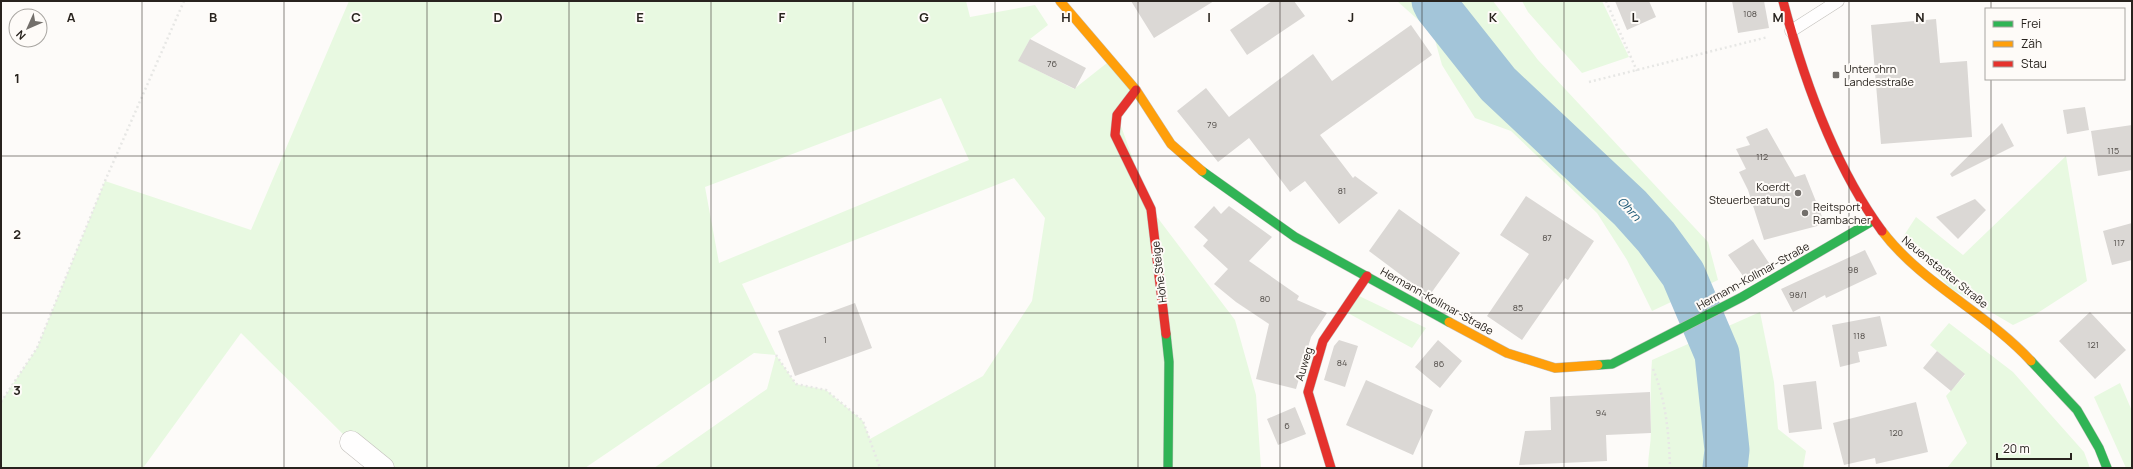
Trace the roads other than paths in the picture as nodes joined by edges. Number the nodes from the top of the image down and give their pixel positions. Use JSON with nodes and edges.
{"nodes":[{"id":1,"x":1060,"y":1,"type":"edge"},
{"id":2,"x":1783,"y":1,"type":"edge"},
{"id":3,"x":1838,"y":1,"type":"edge"},
{"id":4,"x":1791,"y":31,"type":"junction"},
{"id":5,"x":1136,"y":90,"type":"junction"},
{"id":6,"x":1874,"y":220,"type":"junction"},
{"id":7,"x":1367,"y":276,"type":"junction"},
{"id":8,"x":351,"y":442,"type":"dead end"},
{"id":9,"x":384,"y":468,"type":"edge"},
{"id":10,"x":1168,"y":468,"type":"edge"},
{"id":11,"x":1331,"y":468,"type":"edge"},
{"id":12,"x":2107,"y":468,"type":"edge"}],
"edges":[{"from":1,"to":5,"type":"street","name":"Hermann-Kollmar-Straße"},
{"from":2,"to":4,"type":"street","name":"Neuenstadter Straße"},
{"from":3,"to":4,"type":"lane"},
{"from":4,"to":6,"type":"street","name":"Neuenstadter Straße"},
{"from":5,"to":7,"type":"street","name":"Hermann-Kollmar-Straße"},
{"from":5,"to":10,"type":"street","name":"Hohe Steige"},
{"from":6,"to":7,"type":"street","name":"Hermann-Kollmar-Straße"},
{"from":6,"to":12,"type":"street","name":"Neuenstadter Straße"},
{"from":7,"to":11,"type":"street","name":"Auweg"},
{"from":8,"to":9,"type":"street"}]}
